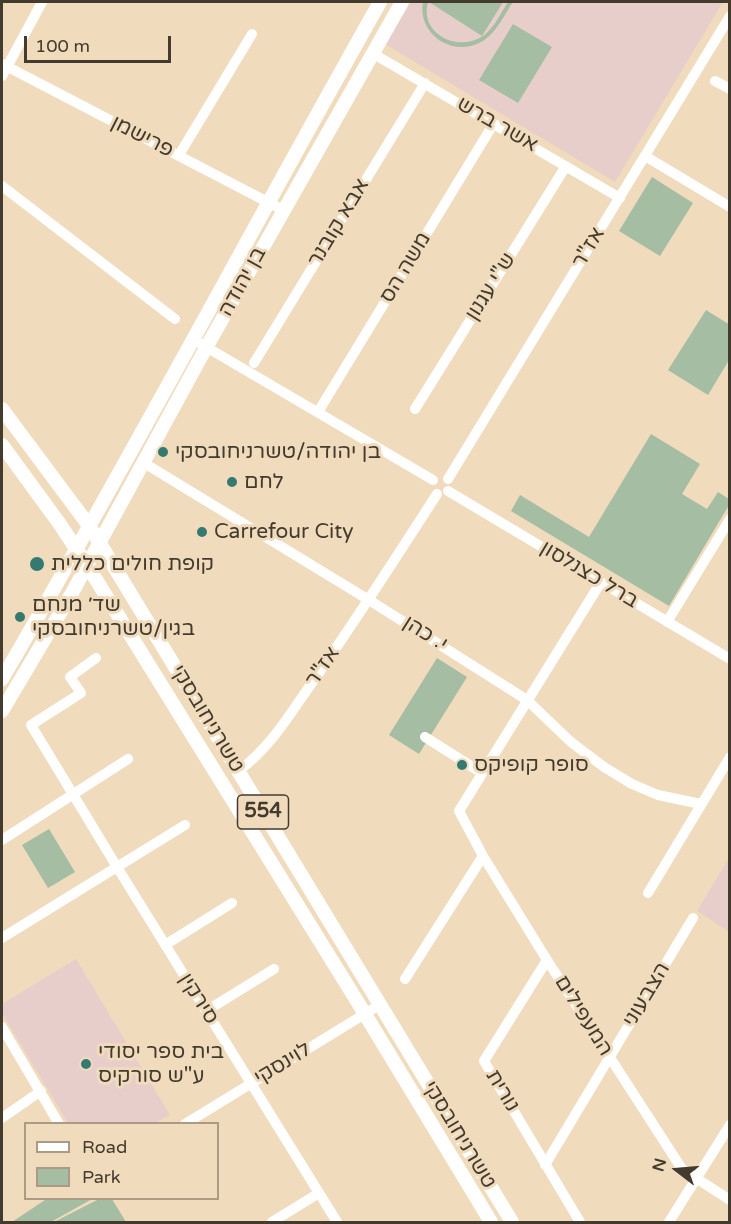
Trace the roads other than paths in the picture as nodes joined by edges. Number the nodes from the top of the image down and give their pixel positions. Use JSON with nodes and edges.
{"nodes":[{"id":1,"x":42,"y":2,"type":"edge"},
{"id":2,"x":380,"y":2,"type":"edge"},
{"id":3,"x":402,"y":2,"type":"edge"},
{"id":4,"x":729,"y":16,"type":"edge"},
{"id":5,"x":252,"y":34,"type":"dead end"},
{"id":6,"x":372,"y":52,"type":"junction"},
{"id":7,"x":3,"y":69,"type":"edge"},
{"id":8,"x":715,"y":81,"type":"dead end"},
{"id":9,"x":425,"y":83,"type":"junction"},
{"id":10,"x":729,"y":89,"type":"edge"},
{"id":11,"x":494,"y":123,"type":"junction"},
{"id":12,"x":179,"y":155,"type":"junction"},
{"id":13,"x":645,"y":156,"type":"junction"},
{"id":14,"x":566,"y":166,"type":"junction"},
{"id":15,"x":2,"y":186,"type":"edge"},
{"id":16,"x":620,"y":198,"type":"junction"},
{"id":17,"x":267,"y":201,"type":"junction"},
{"id":18,"x":729,"y":207,"type":"edge"},
{"id":19,"x":283,"y":210,"type":"junction"},
{"id":20,"x":175,"y":319,"type":"dead end"},
{"id":21,"x":189,"y":344,"type":"junction"},
{"id":22,"x":207,"y":346,"type":"junction"},
{"id":23,"x":254,"y":363,"type":"dead end"},
{"id":24,"x":2,"y":408,"type":"edge"},
{"id":25,"x":415,"y":409,"type":"dead end"},
{"id":26,"x":318,"y":412,"type":"junction"},
{"id":27,"x":2,"y":445,"type":"edge"},
{"id":28,"x":144,"y":463,"type":"junction"},
{"id":29,"x":448,"y":479,"type":"junction"},
{"id":30,"x":433,"y":480,"type":"junction"},
{"id":31,"x":448,"y":491,"type":"junction"},
{"id":32,"x":437,"y":494,"type":"junction"},
{"id":33,"x":74,"y":504,"type":"junction"},
{"id":34,"x":102,"y":506,"type":"junction"},
{"id":35,"x":115,"y":515,"type":"junction"},
{"id":36,"x":729,"y":519,"type":"edge"},
{"id":37,"x":59,"y":524,"type":"junction"},
{"id":38,"x":90,"y":527,"type":"junction"},
{"id":39,"x":99,"y":543,"type":"junction"},
{"id":40,"x":77,"y":550,"type":"junction"},
{"id":41,"x":87,"y":565,"type":"junction"},
{"id":42,"x":113,"y":566,"type":"junction"},
{"id":43,"x":59,"y":580,"type":"junction"},
{"id":44,"x":601,"y":582,"type":"junction"},
{"id":45,"x":100,"y":586,"type":"junction"},
{"id":46,"x":72,"y":593,"type":"junction"},
{"id":47,"x":369,"y":600,"type":"junction"},
{"id":48,"x":667,"y":622,"type":"junction"},
{"id":49,"x":96,"y":658,"type":"dead end"},
{"id":50,"x":729,"y":659,"type":"edge"},
{"id":51,"x":2,"y":679,"type":"edge"},
{"id":52,"x":527,"y":700,"type":"junction"},
{"id":53,"x":2,"y":711,"type":"edge"},
{"id":54,"x":425,"y":737,"type":"dead end"},
{"id":55,"x":729,"y":757,"type":"edge"},
{"id":56,"x":128,"y":759,"type":"dead end"},
{"id":57,"x":238,"y":771,"type":"junction"},
{"id":58,"x":483,"y":773,"type":"junction"},
{"id":59,"x":73,"y":794,"type":"junction"},
{"id":60,"x":701,"y":804,"type":"junction"},
{"id":61,"x":185,"y":825,"type":"dead end"},
{"id":62,"x":2,"y":840,"type":"edge"},
{"id":63,"x":483,"y":856,"type":"junction"},
{"id":64,"x":117,"y":867,"type":"junction"},
{"id":65,"x":648,"y":893,"type":"dead end"},
{"id":66,"x":232,"y":903,"type":"dead end"},
{"id":67,"x":693,"y":918,"type":"dead end"},
{"id":68,"x":2,"y":938,"type":"edge"},
{"id":69,"x":165,"y":945,"type":"junction"},
{"id":70,"x":547,"y":960,"type":"junction"},
{"id":71,"x":274,"y":969,"type":"dead end"},
{"id":72,"x":405,"y":979,"type":"dead end"},
{"id":73,"x":381,"y":1004,"type":"junction"},
{"id":74,"x":206,"y":1011,"type":"junction"},
{"id":75,"x":365,"y":1014,"type":"junction"},
{"id":76,"x":2,"y":1027,"type":"edge"},
{"id":77,"x":609,"y":1058,"type":"junction"},
{"id":78,"x":251,"y":1083,"type":"junction"},
{"id":79,"x":41,"y":1091,"type":"junction"},
{"id":80,"x":2,"y":1118,"type":"edge"},
{"id":81,"x":58,"y":1122,"type":"edge"},
{"id":82,"x":188,"y":1122,"type":"edge"},
{"id":83,"x":729,"y":1125,"type":"edge"},
{"id":84,"x":545,"y":1165,"type":"junction"},
{"id":85,"x":697,"y":1180,"type":"junction"},
{"id":86,"x":319,"y":1193,"type":"junction"},
{"id":87,"x":729,"y":1200,"type":"edge"},
{"id":88,"x":272,"y":1222,"type":"edge"},
{"id":89,"x":337,"y":1222,"type":"edge"},
{"id":90,"x":491,"y":1222,"type":"edge"},
{"id":91,"x":512,"y":1222,"type":"edge"},
{"id":92,"x":580,"y":1222,"type":"edge"},
{"id":93,"x":669,"y":1222,"type":"edge"}],
"edges":[{"from":1,"to":7,"type":"street"},
{"from":2,"to":17,"type":"main road","name":"בן יהודה"},
{"from":3,"to":6,"type":"main road","name":"בן יהודה"},
{"from":4,"to":13,"type":"street","name":"אז\"ר"},
{"from":5,"to":12,"type":"street"},
{"from":6,"to":9,"type":"street","name":"אשר ברש"},
{"from":6,"to":19,"type":"main road","name":"בן יהודה"},
{"from":7,"to":12,"type":"street","name":"פרישמן"},
{"from":8,"to":10,"type":"street"},
{"from":9,"to":11,"type":"street","name":"אשר ברש"},
{"from":9,"to":23,"type":"street","name":"אבא קובנר"},
{"from":11,"to":14,"type":"street","name":"אשר ברש"},
{"from":11,"to":26,"type":"street","name":"משה הס"},
{"from":12,"to":17,"type":"street","name":"פרישמן"},
{"from":13,"to":16,"type":"street","name":"אז\"ר"},
{"from":13,"to":18,"type":"street"},
{"from":14,"to":16,"type":"street","name":"אשר ברש"},
{"from":14,"to":25,"type":"street","name":"ש\"י עגנון"},
{"from":15,"to":20,"type":"street"},
{"from":16,"to":29,"type":"street","name":"אז\"ר"},
{"from":17,"to":19,"type":"street","name":"פרישמן"},
{"from":17,"to":21,"type":"main road","name":"בן יהודה"},
{"from":19,"to":22,"type":"main road","name":"בן יהודה"},
{"from":21,"to":22,"type":"street"},
{"from":21,"to":34,"type":"main road","name":"בן יהודה"},
{"from":22,"to":26,"type":"street"},
{"from":22,"to":28,"type":"main road","name":"בן יהודה"},
{"from":24,"to":33,"type":"main road","name":"טשרניחובסקי","number":"554"},
{"from":26,"to":30,"type":"street"},
{"from":27,"to":37,"type":"main road","name":"טשרניחובסקי","number":"554"},
{"from":28,"to":35,"type":"main road","name":"בן יהודה"},
{"from":28,"to":47,"type":"street","name":"י. כהן"},
{"from":29,"to":30,"type":"street"},
{"from":29,"to":31,"type":"street"},
{"from":30,"to":32,"type":"street"},
{"from":31,"to":32,"type":"street"},
{"from":31,"to":44,"type":"street","name":"ברל כצנלסון"},
{"from":32,"to":47,"type":"street","name":"אז\"ר"},
{"from":33,"to":34,"type":"main road"},
{"from":33,"to":38,"type":"main road","name":"טשרניחובסקי","number":"554"},
{"from":34,"to":38,"type":"main road","name":"בן יהודה"},
{"from":35,"to":39,"type":"main road","name":"בן יהודה"},
{"from":35,"to":42,"type":"main road"},
{"from":36,"to":48,"type":"street"},
{"from":37,"to":40,"type":"main road","name":"טשרניחובסקי","number":"554"},
{"from":37,"to":43,"type":"main road"},
{"from":38,"to":39,"type":"main road","name":"טשרניחובסקי","number":"554"},
{"from":38,"to":40,"type":"main road","name":"בן יהודה"},
{"from":39,"to":41,"type":"main road","name":"בן יהודה"},
{"from":39,"to":42,"type":"main road","name":"טשרניחובסקי","number":"554"},
{"from":40,"to":41,"type":"main road","name":"טשרניחובסקי","number":"554"},
{"from":40,"to":43,"type":"main road","name":"בן יהודה"},
{"from":41,"to":45,"type":"main road","name":"טשרניחובסקי","number":"554"},
{"from":41,"to":46,"type":"main road","name":"בן יהודה"},
{"from":42,"to":57,"type":"main road","name":"טשרניחובסקי","number":"554"},
{"from":43,"to":51,"type":"main road","name":"בן יהודה"},
{"from":44,"to":48,"type":"street","name":"ברל כצנלסון"},
{"from":44,"to":52,"type":"street"},
{"from":45,"to":46,"type":"main road"},
{"from":45,"to":75,"type":"main road","name":"טשרניחובסקי","number":"554"},
{"from":46,"to":53,"type":"main road","name":"בן יהודה"},
{"from":47,"to":52,"type":"street","name":"י. כהן"},
{"from":47,"to":57,"type":"street","name":"אז\"ר"},
{"from":48,"to":50,"type":"street","name":"ברל כצנלסון"},
{"from":49,"to":59,"type":"street","name":"סירקין"},
{"from":52,"to":58,"type":"street"},
{"from":52,"to":60,"type":"street","name":"י. כהן"},
{"from":54,"to":58,"type":"street"},
{"from":55,"to":60,"type":"street"},
{"from":56,"to":59,"type":"street"},
{"from":57,"to":73,"type":"main road","name":"טשרניחובסקי","number":"554"},
{"from":58,"to":63,"type":"street","name":"המעפילים"},
{"from":59,"to":62,"type":"street"},
{"from":59,"to":64,"type":"street","name":"סירקין"},
{"from":60,"to":65,"type":"street"},
{"from":61,"to":64,"type":"street"},
{"from":63,"to":70,"type":"street","name":"המעפילים"},
{"from":63,"to":72,"type":"street"},
{"from":64,"to":68,"type":"street"},
{"from":64,"to":69,"type":"street","name":"סירקין"},
{"from":66,"to":69,"type":"street"},
{"from":67,"to":77,"type":"street","name":"הצבעוני"},
{"from":69,"to":74,"type":"street","name":"סירקין"},
{"from":70,"to":77,"type":"street","name":"המעפילים"},
{"from":70,"to":84,"type":"street","name":"נורית"},
{"from":71,"to":74,"type":"street"},
{"from":73,"to":75,"type":"street","name":"לוינסקי"},
{"from":73,"to":91,"type":"main road","name":"טשרניחובסקי","number":"554"},
{"from":74,"to":78,"type":"street","name":"סירקין"},
{"from":75,"to":78,"type":"street","name":"לוינסקי"},
{"from":75,"to":90,"type":"main road","name":"טשרניחובסקי","number":"554"},
{"from":76,"to":79,"type":"street"},
{"from":77,"to":84,"type":"street","name":"הצבעוני"},
{"from":77,"to":85,"type":"street","name":"המעפילים"},
{"from":78,"to":82,"type":"street","name":"לוינסקי"},
{"from":78,"to":86,"type":"street","name":"סירקין"},
{"from":79,"to":80,"type":"street"},
{"from":79,"to":81,"type":"street"},
{"from":83,"to":85,"type":"street"},
{"from":84,"to":92,"type":"street","name":"נורית"},
{"from":85,"to":87,"type":"street","name":"המעפילים"},
{"from":85,"to":93,"type":"street"},
{"from":86,"to":88,"type":"street"},
{"from":86,"to":89,"type":"street","name":"סירקין"}]}
